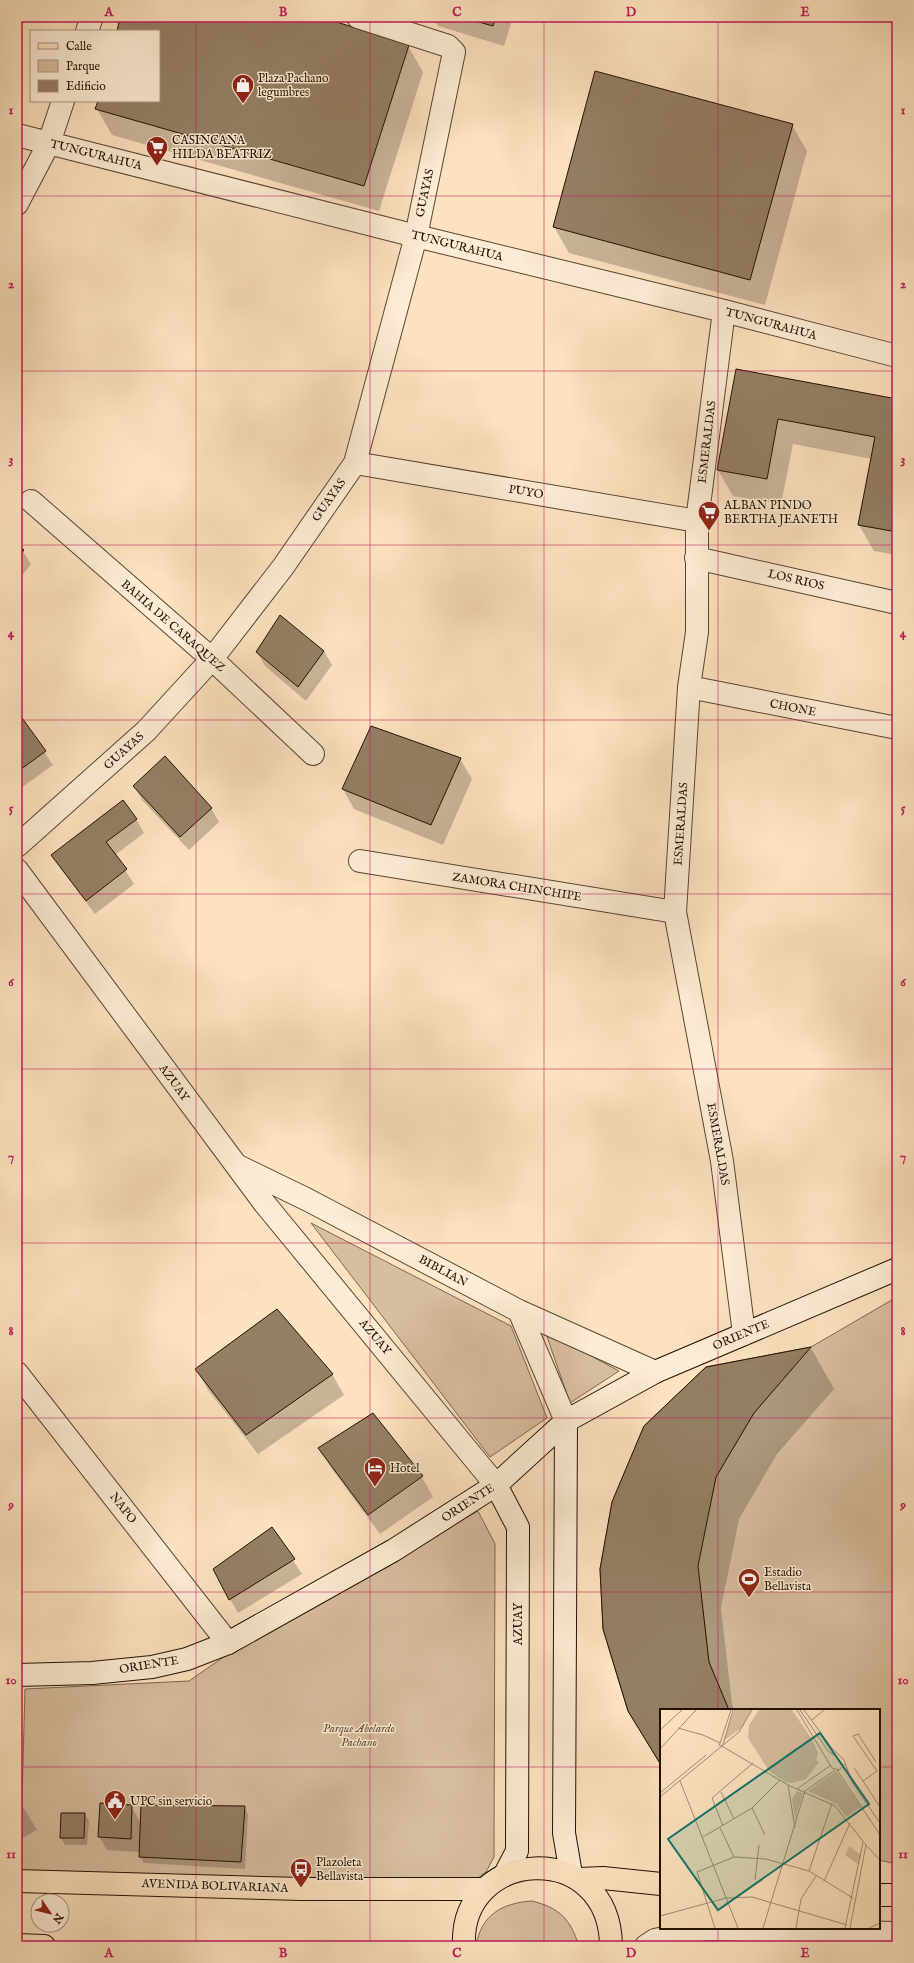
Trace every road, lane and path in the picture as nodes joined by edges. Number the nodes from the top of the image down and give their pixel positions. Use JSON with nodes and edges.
{"nodes":[{"id":1,"x":92,"y":17,"type":"edge"},
{"id":2,"x":358,"y":17,"type":"edge"},
{"id":3,"x":87,"y":30,"type":"edge"},
{"id":4,"x":63,"y":102,"type":"edge"},
{"id":5,"x":17,"y":135,"type":"edge"},
{"id":6,"x":49,"y":143,"type":"junction"},
{"id":7,"x":17,"y":204,"type":"edge"},
{"id":8,"x":416,"y":236,"type":"junction"},
{"id":9,"x":724,"y":311,"type":"junction"},
{"id":10,"x":897,"y":356,"type":"edge"},
{"id":11,"x":355,"y":463,"type":"junction"},
{"id":12,"x":31,"y":501,"type":"dead end"},
{"id":13,"x":697,"y":521,"type":"junction"},
{"id":14,"x":696,"y":558,"type":"junction"},
{"id":15,"x":897,"y":603,"type":"edge"},
{"id":16,"x":212,"y":659,"type":"junction"},
{"id":17,"x":689,"y":687,"type":"junction"},
{"id":18,"x":897,"y":728,"type":"edge"},
{"id":19,"x":313,"y":754,"type":"dead end"},
{"id":20,"x":17,"y":846,"type":"edge"},
{"id":21,"x":360,"y":861,"type":"dead end"},
{"id":22,"x":17,"y":870,"type":"edge"},
{"id":23,"x":675,"y":912,"type":"junction"},
{"id":24,"x":234,"y":1164,"type":"junction"},
{"id":25,"x":897,"y":1269,"type":"edge"},
{"id":26,"x":520,"y":1311,"type":"junction"},
{"id":27,"x":744,"y":1334,"type":"junction"},
{"id":28,"x":655,"y":1372,"type":"junction"},
{"id":29,"x":17,"y":1373,"type":"edge"},
{"id":30,"x":566,"y":1421,"type":"junction"},
{"id":31,"x":496,"y":1485,"type":"junction"},
{"id":32,"x":228,"y":1643,"type":"junction"},
{"id":33,"x":17,"y":1675,"type":"edge"},
{"id":34,"x":505,"y":1874,"type":"junction"},
{"id":35,"x":575,"y":1877,"type":"junction"},
{"id":36,"x":17,"y":1881,"type":"edge"},
{"id":37,"x":660,"y":1884,"type":"edge"},
{"id":38,"x":484,"y":1889,"type":"junction"},
{"id":39,"x":880,"y":1895,"type":"edge"},
{"id":40,"x":897,"y":1895,"type":"edge"},
{"id":41,"x":897,"y":1933,"type":"edge"},
{"id":42,"x":17,"y":1945,"type":"edge"},
{"id":43,"x":44,"y":1946,"type":"edge"},
{"id":44,"x":464,"y":1946,"type":"edge"},
{"id":45,"x":611,"y":1946,"type":"edge"},
{"id":46,"x":646,"y":1946,"type":"edge"}],
"edges":[{"from":1,"to":3,"type":"street"},
{"from":2,"to":8,"type":"street","name":"GUAYAS"},
{"from":4,"to":6,"type":"street"},
{"from":5,"to":6,"type":"street","name":"TUNGURAHUA"},
{"from":6,"to":7,"type":"street"},
{"from":6,"to":8,"type":"street","name":"TUNGURAHUA"},
{"from":8,"to":9,"type":"street","name":"TUNGURAHUA"},
{"from":8,"to":11,"type":"street","name":"GUAYAS"},
{"from":9,"to":10,"type":"street","name":"TUNGURAHUA"},
{"from":9,"to":13,"type":"street","name":"ESMERALDAS"},
{"from":11,"to":13,"type":"street","name":"PUYO"},
{"from":11,"to":16,"type":"street","name":"GUAYAS"},
{"from":12,"to":16,"type":"street","name":"BAHIA DE CARAQUEZ"},
{"from":13,"to":14,"type":"street","name":"ESMERALDAS"},
{"from":14,"to":15,"type":"street","name":"LOS RIOS"},
{"from":14,"to":17,"type":"street","name":"ESMERALDAS"},
{"from":16,"to":19,"type":"street","name":"BAHIA DE CARAQUEZ"},
{"from":16,"to":20,"type":"street","name":"GUAYAS"},
{"from":17,"to":18,"type":"street","name":"CHONE"},
{"from":17,"to":23,"type":"street","name":"ESMERALDAS"},
{"from":21,"to":23,"type":"street","name":"ZAMORA CHINCHIPE"},
{"from":22,"to":24,"type":"street","name":"AZUAY"},
{"from":23,"to":27,"type":"street","name":"ESMERALDAS"},
{"from":24,"to":26,"type":"street","name":"BIBLIAN"},
{"from":24,"to":31,"type":"street","name":"AZUAY"},
{"from":25,"to":27,"type":"street","name":"ORIENTE"},
{"from":26,"to":28,"type":"street","name":"BIBLIAN"},
{"from":26,"to":30,"type":"street"},
{"from":27,"to":28,"type":"street","name":"ORIENTE"},
{"from":28,"to":30,"type":"street","name":"ORIENTE"},
{"from":29,"to":32,"type":"street","name":"NAPO"},
{"from":30,"to":31,"type":"street","name":"ORIENTE"},
{"from":30,"to":35,"type":"street"},
{"from":31,"to":32,"type":"street","name":"ORIENTE"},
{"from":31,"to":34,"type":"street","name":"AZUAY"},
{"from":32,"to":33,"type":"street","name":"ORIENTE"},
{"from":34,"to":35,"type":"main road"},
{"from":34,"to":38,"type":"main road"},
{"from":35,"to":37,"type":"main road"},
{"from":35,"to":45,"type":"main road"},
{"from":36,"to":38,"type":"main road","name":"AVENIDA BOLIVARIANA"},
{"from":38,"to":44,"type":"main road"},
{"from":39,"to":40,"type":"main road"},
{"from":41,"to":46,"type":"street"},
{"from":42,"to":43,"type":"main road"}]}
